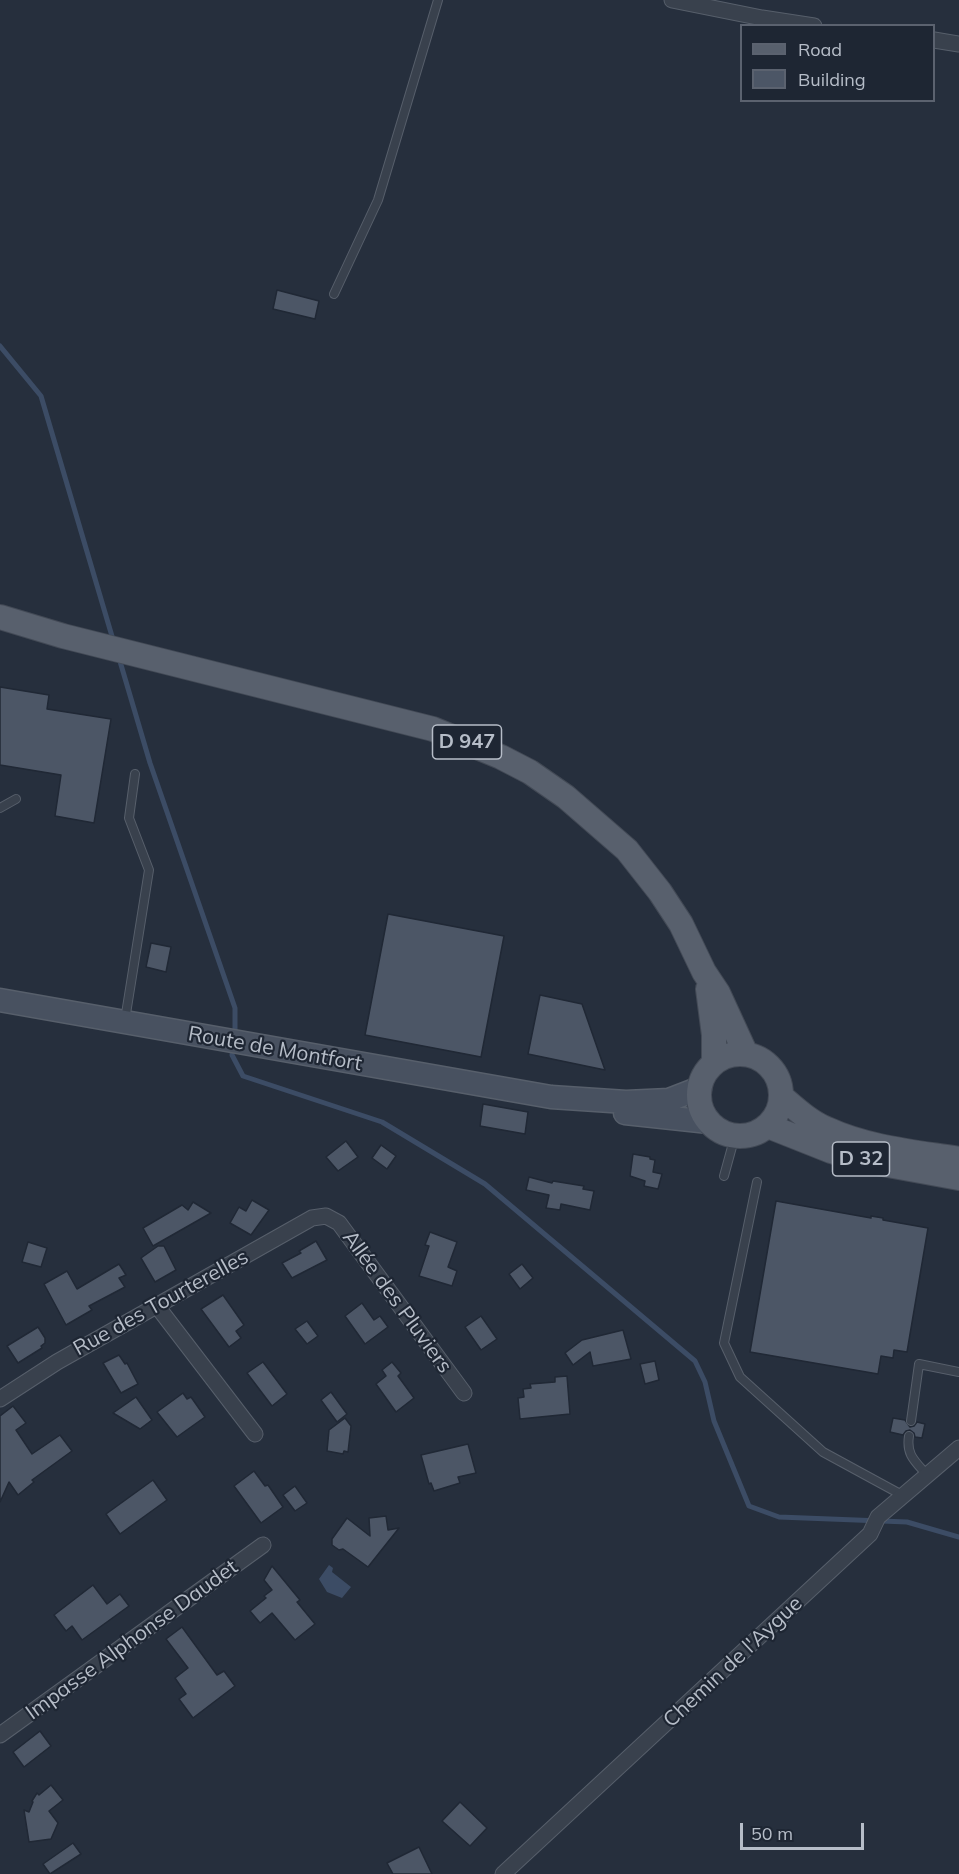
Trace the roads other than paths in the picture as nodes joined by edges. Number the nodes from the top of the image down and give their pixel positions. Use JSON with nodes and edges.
{"nodes":[{"id":1,"x":438,"y":0,"type":"edge"},
{"id":2,"x":672,"y":0,"type":"edge"},
{"id":3,"x":801,"y":24,"type":"edge"},
{"id":4,"x":935,"y":40,"type":"edge"},
{"id":5,"x":959,"y":44,"type":"edge"},
{"id":6,"x":334,"y":294,"type":"dead end"},
{"id":7,"x":0,"y":617,"type":"edge"},
{"id":8,"x":135,"y":774,"type":"dead end"},
{"id":9,"x":16,"y":798,"type":"dead end"},
{"id":10,"x":0,"y":808,"type":"edge"},
{"id":11,"x":705,"y":972,"type":"junction"},
{"id":12,"x":0,"y":1000,"type":"edge"},
{"id":13,"x":124,"y":1022,"type":"junction"},
{"id":14,"x":746,"y":1054,"type":"junction"},
{"id":15,"x":714,"y":1063,"type":"junction"},
{"id":16,"x":700,"y":1088,"type":"junction"},
{"id":17,"x":782,"y":1097,"type":"junction"},
{"id":18,"x":551,"y":1098,"type":"junction"},
{"id":19,"x":709,"y":1122,"type":"junction"},
{"id":20,"x":768,"y":1126,"type":"junction"},
{"id":21,"x":735,"y":1136,"type":"junction"},
{"id":22,"x":959,"y":1159,"type":"edge"},
{"id":23,"x":724,"y":1176,"type":"dead end"},
{"id":24,"x":959,"y":1178,"type":"edge"},
{"id":25,"x":757,"y":1182,"type":"dead end"},
{"id":26,"x":326,"y":1216,"type":"joint"},
{"id":27,"x":158,"y":1306,"type":"junction"},
{"id":28,"x":959,"y":1372,"type":"edge"},
{"id":29,"x":464,"y":1393,"type":"dead end"},
{"id":30,"x":0,"y":1399,"type":"edge"},
{"id":31,"x":911,"y":1421,"type":"dead end"},
{"id":32,"x":255,"y":1434,"type":"dead end"},
{"id":33,"x":909,"y":1436,"type":"dead end"},
{"id":34,"x":959,"y":1448,"type":"edge"},
{"id":35,"x":927,"y":1475,"type":"junction"},
{"id":36,"x":902,"y":1495,"type":"junction"},
{"id":37,"x":263,"y":1545,"type":"dead end"},
{"id":38,"x":0,"y":1736,"type":"edge"},
{"id":39,"x":503,"y":1874,"type":"edge"}],
"edges":[{"from":1,"to":6,"type":"lane"},
{"from":2,"to":3,"type":"street"},
{"from":4,"to":5,"type":"street"},
{"from":7,"to":11,"type":"main road","number":"D 947"},
{"from":8,"to":13,"type":"lane"},
{"from":9,"to":10,"type":"lane"},
{"from":11,"to":14,"type":"main road","number":"D 947"},
{"from":11,"to":15,"type":"main road","number":"D 947"},
{"from":12,"to":13,"type":"main road","name":"Route de Montfort"},
{"from":13,"to":18,"type":"main road","name":"Route de Montfort"},
{"from":14,"to":15,"type":"main road"},
{"from":14,"to":17,"type":"main road"},
{"from":15,"to":16,"type":"main road"},
{"from":16,"to":18,"type":"main road","name":"Route de Montfort"},
{"from":16,"to":19,"type":"main road"},
{"from":17,"to":20,"type":"main road"},
{"from":17,"to":22,"type":"main road","number":"D 32"},
{"from":18,"to":19,"type":"main road","name":"Route de Montfort"},
{"from":19,"to":21,"type":"main road"},
{"from":20,"to":21,"type":"main road"},
{"from":20,"to":24,"type":"main road","number":"D 32"},
{"from":21,"to":23,"type":"lane"},
{"from":25,"to":36,"type":"lane"},
{"from":26,"to":27,"type":"street","name":"Rue des Tourterelles"},
{"from":26,"to":29,"type":"street","name":"Allée des Pluviers"},
{"from":27,"to":30,"type":"street","name":"Rue des Tourterelles"},
{"from":27,"to":32,"type":"street"},
{"from":28,"to":31,"type":"lane"},
{"from":33,"to":35,"type":"lane"},
{"from":34,"to":35,"type":"street","name":"Chemin de l'Aygue"},
{"from":35,"to":36,"type":"street","name":"Chemin de l'Aygue"},
{"from":36,"to":39,"type":"street","name":"Chemin de l'Aygue"},
{"from":37,"to":38,"type":"street","name":"Impasse Alphonse Daudet"}]}
